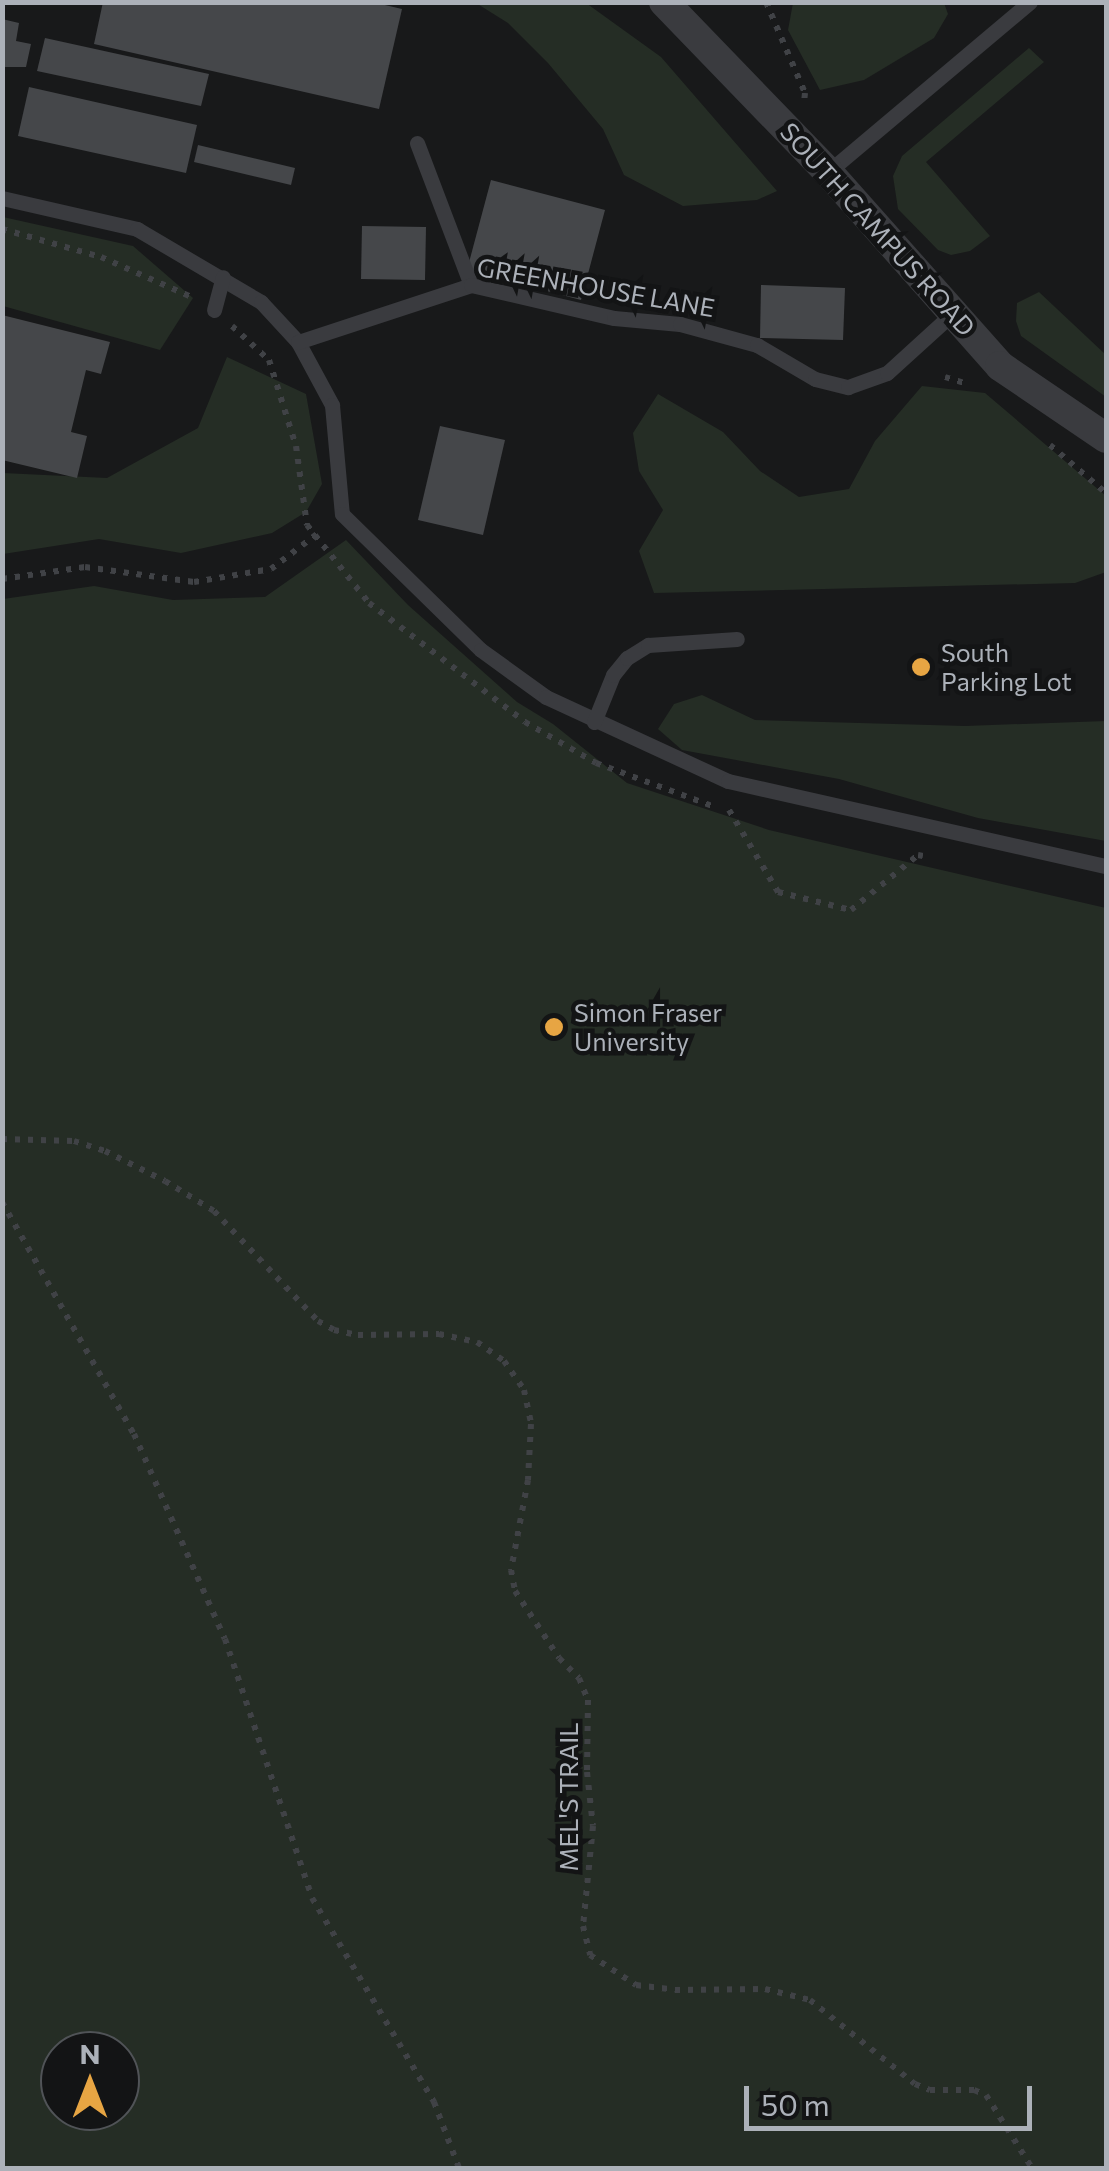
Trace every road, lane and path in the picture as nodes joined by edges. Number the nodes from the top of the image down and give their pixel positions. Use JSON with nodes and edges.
{"nodes":[{"id":1,"x":664,"y":2,"type":"edge"},
{"id":2,"x":766,"y":2,"type":"edge"},
{"id":3,"x":1030,"y":2,"type":"edge"},
{"id":4,"x":803,"y":111,"type":"dead end"},
{"id":5,"x":417,"y":142,"type":"dead end"},
{"id":6,"x":828,"y":172,"type":"junction"},
{"id":7,"x":2,"y":198,"type":"edge"},
{"id":8,"x":2,"y":230,"type":"edge"},
{"id":9,"x":223,"y":276,"type":"junction"},
{"id":10,"x":471,"y":286,"type":"junction"},
{"id":11,"x":214,"y":310,"type":"junction"},
{"id":12,"x":954,"y":313,"type":"junction"},
{"id":13,"x":298,"y":342,"type":"junction"},
{"id":14,"x":1106,"y":438,"type":"edge"},
{"id":15,"x":1054,"y":448,"type":"dead end"},
{"id":16,"x":1106,"y":493,"type":"edge"},
{"id":17,"x":342,"y":514,"type":"junction"},
{"id":18,"x":315,"y":535,"type":"junction"},
{"id":19,"x":2,"y":580,"type":"edge"},
{"id":20,"x":737,"y":639,"type":"dead end"},
{"id":21,"x":594,"y":722,"type":"junction"},
{"id":22,"x":937,"y":859,"type":"dead end"},
{"id":23,"x":1106,"y":866,"type":"edge"},
{"id":24,"x":2,"y":1139,"type":"edge"},
{"id":25,"x":2,"y":1202,"type":"edge"},
{"id":26,"x":460,"y":2168,"type":"edge"},
{"id":27,"x":1032,"y":2168,"type":"edge"}],
"edges":[{"from":1,"to":6,"type":"street","name":"SOUTH CAMPUS ROAD"},
{"from":2,"to":4,"type":"path"},
{"from":3,"to":6,"type":"lane"},
{"from":5,"to":10,"type":"lane"},
{"from":6,"to":12,"type":"street","name":"SOUTH CAMPUS ROAD"},
{"from":7,"to":9,"type":"lane"},
{"from":8,"to":11,"type":"path"},
{"from":9,"to":11,"type":"lane"},
{"from":9,"to":13,"type":"lane"},
{"from":10,"to":12,"type":"lane","name":"GREENHOUSE LANE"},
{"from":10,"to":13,"type":"lane","name":"GREENHOUSE LANE"},
{"from":11,"to":18,"type":"path"},
{"from":12,"to":14,"type":"street","name":"SOUTH CAMPUS ROAD"},
{"from":13,"to":17,"type":"lane"},
{"from":15,"to":16,"type":"path"},
{"from":17,"to":18,"type":"path"},
{"from":17,"to":21,"type":"lane"},
{"from":18,"to":19,"type":"path"},
{"from":18,"to":22,"type":"path"},
{"from":20,"to":21,"type":"lane"},
{"from":21,"to":23,"type":"lane"},
{"from":24,"to":27,"type":"path","name":"MEL'S TRAIL"},
{"from":25,"to":26,"type":"path"}]}
